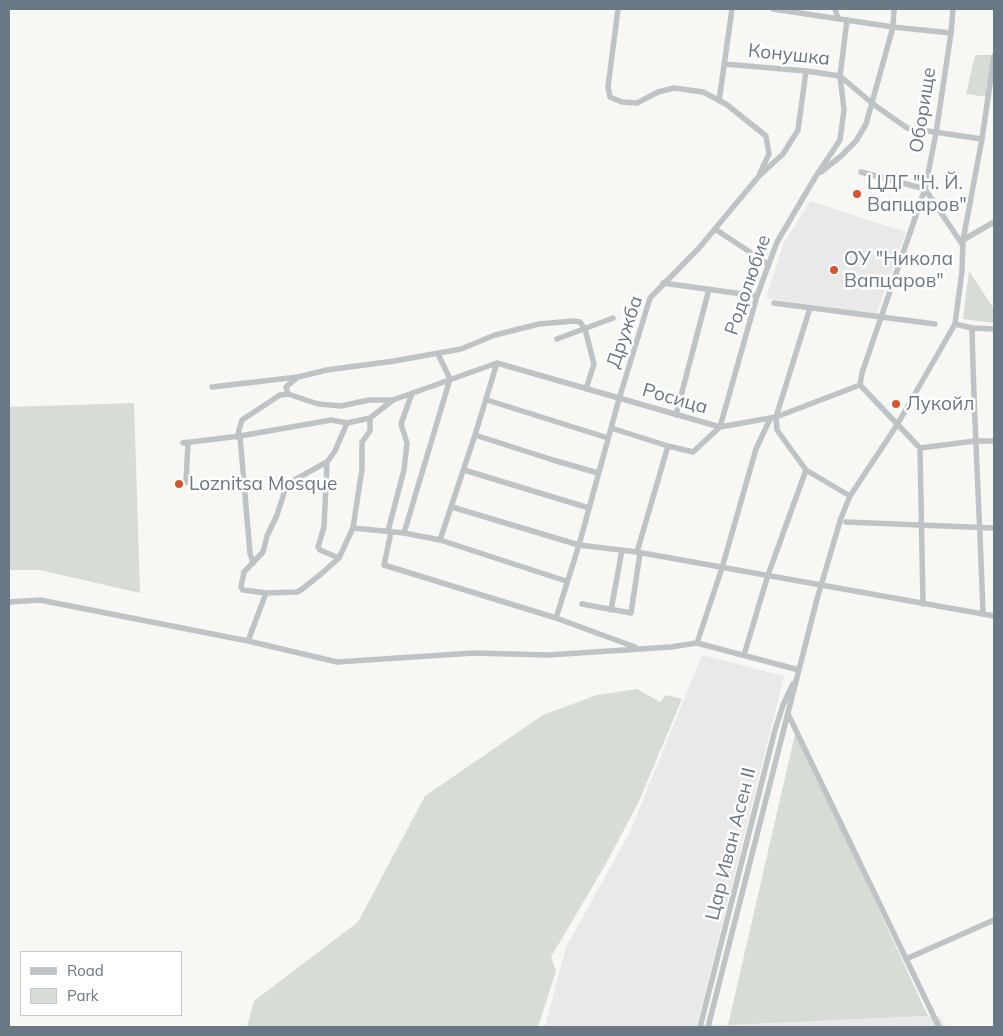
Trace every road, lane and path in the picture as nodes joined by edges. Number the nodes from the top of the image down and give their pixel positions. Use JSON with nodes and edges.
{"nodes":[{"id":1,"x":618,"y":9,"type":"edge"},
{"id":2,"x":732,"y":9,"type":"edge"},
{"id":3,"x":773,"y":9,"type":"edge"},
{"id":4,"x":835,"y":9,"type":"edge"},
{"id":5,"x":894,"y":9,"type":"edge"},
{"id":6,"x":953,"y":9,"type":"edge"},
{"id":7,"x":838,"y":18,"type":"junction"},
{"id":8,"x":848,"y":20,"type":"junction"},
{"id":9,"x":893,"y":27,"type":"junction"},
{"id":10,"x":951,"y":33,"type":"junction"},
{"id":11,"x":994,"y":56,"type":"edge"},
{"id":12,"x":724,"y":64,"type":"junction"},
{"id":13,"x":806,"y":71,"type":"junction"},
{"id":14,"x":840,"y":76,"type":"junction"},
{"id":15,"x":719,"y":101,"type":"junction"},
{"id":16,"x":873,"y":104,"type":"junction"},
{"id":17,"x":936,"y":133,"type":"junction"},
{"id":18,"x":982,"y":139,"type":"junction"},
{"id":19,"x":861,"y":172,"type":"dead end"},
{"id":20,"x":759,"y":176,"type":"junction"},
{"id":21,"x":816,"y":176,"type":"junction"},
{"id":22,"x":925,"y":189,"type":"junction"},
{"id":23,"x":994,"y":222,"type":"edge"},
{"id":24,"x":715,"y":229,"type":"junction"},
{"id":25,"x":962,"y":242,"type":"junction"},
{"id":26,"x":768,"y":264,"type":"junction"},
{"id":27,"x":663,"y":283,"type":"junction"},
{"id":28,"x":709,"y":289,"type":"junction"},
{"id":29,"x":757,"y":296,"type":"junction"},
{"id":30,"x":774,"y":302,"type":"dead end"},
{"id":31,"x":810,"y":308,"type":"junction"},
{"id":32,"x":881,"y":317,"type":"junction"},
{"id":33,"x":613,"y":318,"type":"dead end"},
{"id":34,"x":935,"y":324,"type":"dead end"},
{"id":35,"x":955,"y":324,"type":"junction"},
{"id":36,"x":972,"y":328,"type":"junction"},
{"id":37,"x":585,"y":329,"type":"junction"},
{"id":38,"x":994,"y":329,"type":"edge"},
{"id":39,"x":557,"y":339,"type":"dead end"},
{"id":40,"x":438,"y":354,"type":"junction"},
{"id":41,"x":497,"y":363,"type":"junction"},
{"id":42,"x":298,"y":377,"type":"junction"},
{"id":43,"x":278,"y":379,"type":"junction"},
{"id":44,"x":450,"y":380,"type":"junction"},
{"id":45,"x":860,"y":385,"type":"junction"},
{"id":46,"x":212,"y":387,"type":"dead end"},
{"id":47,"x":586,"y":389,"type":"junction"},
{"id":48,"x":287,"y":391,"type":"junction"},
{"id":49,"x":412,"y":393,"type":"junction"},
{"id":50,"x":619,"y":399,"type":"junction"},
{"id":51,"x":394,"y":400,"type":"junction"},
{"id":52,"x":487,"y":400,"type":"junction"},
{"id":53,"x":676,"y":415,"type":"junction"},
{"id":54,"x":370,"y":418,"type":"junction"},
{"id":55,"x":773,"y":418,"type":"junction"},
{"id":56,"x":348,"y":423,"type":"junction"},
{"id":57,"x":897,"y":425,"type":"junction"},
{"id":58,"x":720,"y":427,"type":"junction"},
{"id":59,"x":611,"y":428,"type":"junction"},
{"id":60,"x":475,"y":435,"type":"junction"},
{"id":61,"x":238,"y":436,"type":"junction"},
{"id":62,"x":608,"y":438,"type":"junction"},
{"id":63,"x":975,"y":441,"type":"junction"},
{"id":64,"x":994,"y":441,"type":"edge"},
{"id":65,"x":668,"y":446,"type":"junction"},
{"id":66,"x":920,"y":448,"type":"junction"},
{"id":67,"x":327,"y":462,"type":"junction"},
{"id":68,"x":464,"y":470,"type":"junction"},
{"id":69,"x":806,"y":470,"type":"junction"},
{"id":70,"x":598,"y":473,"type":"junction"},
{"id":71,"x":186,"y":482,"type":"dead end"},
{"id":72,"x":850,"y":496,"type":"junction"},
{"id":73,"x":452,"y":507,"type":"junction"},
{"id":74,"x":589,"y":508,"type":"junction"},
{"id":75,"x":846,"y":522,"type":"dead end"},
{"id":76,"x":920,"y":526,"type":"junction"},
{"id":77,"x":980,"y":527,"type":"junction"},
{"id":78,"x":353,"y":528,"type":"junction"},
{"id":79,"x":994,"y":528,"type":"edge"},
{"id":80,"x":389,"y":532,"type":"junction"},
{"id":81,"x":404,"y":533,"type":"junction"},
{"id":82,"x":440,"y":540,"type":"junction"},
{"id":83,"x":578,"y":545,"type":"junction"},
{"id":84,"x":622,"y":550,"type":"junction"},
{"id":85,"x":638,"y":553,"type":"junction"},
{"id":86,"x":339,"y":558,"type":"junction"},
{"id":87,"x":253,"y":563,"type":"junction"},
{"id":88,"x":722,"y":568,"type":"junction"},
{"id":89,"x":768,"y":575,"type":"junction"},
{"id":90,"x":566,"y":581,"type":"junction"},
{"id":91,"x":820,"y":586,"type":"junction"},
{"id":92,"x":266,"y":593,"type":"junction"},
{"id":93,"x":9,"y":602,"type":"edge"},
{"id":94,"x":582,"y":604,"type":"dead end"},
{"id":95,"x":923,"y":604,"type":"junction"},
{"id":96,"x":612,"y":610,"type":"junction"},
{"id":97,"x":982,"y":614,"type":"junction"},
{"id":98,"x":994,"y":616,"type":"edge"},
{"id":99,"x":556,"y":618,"type":"junction"},
{"id":100,"x":248,"y":641,"type":"junction"},
{"id":101,"x":697,"y":643,"type":"junction"},
{"id":102,"x":637,"y":648,"type":"junction"},
{"id":103,"x":744,"y":655,"type":"junction"},
{"id":104,"x":799,"y":670,"type":"junction"},
{"id":105,"x":783,"y":705,"type":"junction"},
{"id":106,"x":788,"y":715,"type":"junction"},
{"id":107,"x":994,"y":920,"type":"edge"},
{"id":108,"x":906,"y":959,"type":"junction"},
{"id":109,"x":700,"y":1027,"type":"edge"},
{"id":110,"x":708,"y":1027,"type":"edge"},
{"id":111,"x":938,"y":1027,"type":"edge"}],
"edges":[{"from":1,"to":15,"type":"street"},
{"from":2,"to":12,"type":"street"},
{"from":3,"to":7,"type":"street"},
{"from":4,"to":7,"type":"street"},
{"from":5,"to":9,"type":"street"},
{"from":6,"to":10,"type":"street","name":"Оборище"},
{"from":7,"to":8,"type":"street"},
{"from":8,"to":9,"type":"street"},
{"from":8,"to":14,"type":"street","name":"Родолюбие"},
{"from":9,"to":10,"type":"street"},
{"from":9,"to":16,"type":"street"},
{"from":10,"to":17,"type":"street","name":"Оборище"},
{"from":11,"to":18,"type":"street","name":"Цар Иван Асен II"},
{"from":12,"to":13,"type":"street","name":"Конушка"},
{"from":12,"to":15,"type":"street"},
{"from":13,"to":14,"type":"street","name":"Конушка"},
{"from":13,"to":20,"type":"street","name":"Дружба"},
{"from":14,"to":16,"type":"street","name":"Конушка"},
{"from":14,"to":21,"type":"street","name":"Родолюбие"},
{"from":15,"to":20,"type":"street"},
{"from":16,"to":17,"type":"street","name":"Конушка"},
{"from":16,"to":21,"type":"street"},
{"from":17,"to":18,"type":"street","name":"Конушка"},
{"from":17,"to":22,"type":"street","name":"Оборище"},
{"from":18,"to":25,"type":"street","name":"Цар Иван Асен II"},
{"from":19,"to":22,"type":"street"},
{"from":20,"to":24,"type":"street","name":"Дружба"},
{"from":21,"to":26,"type":"street","name":"Родолюбие"},
{"from":22,"to":25,"type":"street"},
{"from":22,"to":32,"type":"street","name":"Оборище"},
{"from":23,"to":25,"type":"street"},
{"from":24,"to":26,"type":"street"},
{"from":24,"to":27,"type":"street","name":"Дружба"},
{"from":25,"to":35,"type":"street","name":"Цар Иван Асен II"},
{"from":26,"to":29,"type":"street","name":"Родолюбие"},
{"from":27,"to":28,"type":"street"},
{"from":27,"to":50,"type":"street","name":"Дружба"},
{"from":28,"to":29,"type":"street"},
{"from":28,"to":53,"type":"street"},
{"from":29,"to":58,"type":"street","name":"Родолюбие"},
{"from":30,"to":31,"type":"street"},
{"from":31,"to":32,"type":"street"},
{"from":31,"to":55,"type":"street"},
{"from":32,"to":34,"type":"street"},
{"from":32,"to":45,"type":"street","name":"Оборище"},
{"from":33,"to":37,"type":"street"},
{"from":35,"to":36,"type":"street"},
{"from":35,"to":57,"type":"street","name":"Цар Иван Асен II"},
{"from":36,"to":38,"type":"street"},
{"from":36,"to":63,"type":"street"},
{"from":37,"to":39,"type":"street"},
{"from":37,"to":40,"type":"street"},
{"from":37,"to":47,"type":"street"},
{"from":40,"to":42,"type":"street"},
{"from":40,"to":44,"type":"street"},
{"from":41,"to":44,"type":"street"},
{"from":41,"to":47,"type":"street","name":"Росица"},
{"from":41,"to":52,"type":"street"},
{"from":42,"to":43,"type":"street"},
{"from":42,"to":48,"type":"street"},
{"from":43,"to":46,"type":"street"},
{"from":43,"to":48,"type":"street"},
{"from":44,"to":49,"type":"street"},
{"from":44,"to":81,"type":"street"},
{"from":45,"to":55,"type":"street","name":"Росица"},
{"from":45,"to":57,"type":"street"},
{"from":47,"to":50,"type":"street","name":"Росица"},
{"from":48,"to":51,"type":"street"},
{"from":48,"to":61,"type":"street"},
{"from":49,"to":51,"type":"street"},
{"from":49,"to":80,"type":"street"},
{"from":50,"to":53,"type":"street","name":"Росица"},
{"from":50,"to":59,"type":"street","name":"Дружба"},
{"from":51,"to":54,"type":"street"},
{"from":52,"to":60,"type":"street"},
{"from":52,"to":62,"type":"street"},
{"from":53,"to":58,"type":"street","name":"Росица"},
{"from":54,"to":56,"type":"street"},
{"from":54,"to":78,"type":"street"},
{"from":55,"to":58,"type":"street","name":"Росица"},
{"from":55,"to":69,"type":"street"},
{"from":55,"to":88,"type":"street"},
{"from":56,"to":61,"type":"street"},
{"from":56,"to":67,"type":"street"},
{"from":57,"to":66,"type":"street"},
{"from":57,"to":72,"type":"street","name":"Цар Иван Асен II"},
{"from":58,"to":65,"type":"street"},
{"from":59,"to":62,"type":"street","name":"Дружба"},
{"from":59,"to":65,"type":"street"},
{"from":60,"to":68,"type":"street"},
{"from":60,"to":70,"type":"street"},
{"from":61,"to":71,"type":"street"},
{"from":61,"to":87,"type":"street"},
{"from":62,"to":70,"type":"street","name":"Дружба"},
{"from":63,"to":64,"type":"street"},
{"from":63,"to":66,"type":"street"},
{"from":63,"to":77,"type":"street"},
{"from":65,"to":85,"type":"street"},
{"from":66,"to":76,"type":"street"},
{"from":67,"to":86,"type":"street"},
{"from":67,"to":87,"type":"street"},
{"from":68,"to":73,"type":"street"},
{"from":68,"to":74,"type":"street"},
{"from":69,"to":72,"type":"street"},
{"from":69,"to":89,"type":"street"},
{"from":70,"to":74,"type":"street","name":"Дружба"},
{"from":72,"to":91,"type":"street","name":"Цар Иван Асен II"},
{"from":73,"to":82,"type":"street"},
{"from":73,"to":83,"type":"street"},
{"from":74,"to":83,"type":"street","name":"Дружба"},
{"from":75,"to":76,"type":"street"},
{"from":76,"to":77,"type":"street"},
{"from":76,"to":95,"type":"street"},
{"from":77,"to":79,"type":"street"},
{"from":77,"to":97,"type":"street"},
{"from":78,"to":80,"type":"street"},
{"from":78,"to":86,"type":"street"},
{"from":80,"to":81,"type":"street"},
{"from":80,"to":99,"type":"street"},
{"from":81,"to":82,"type":"street"},
{"from":82,"to":90,"type":"street"},
{"from":83,"to":84,"type":"street"},
{"from":83,"to":90,"type":"street","name":"Дружба"},
{"from":84,"to":85,"type":"street"},
{"from":84,"to":96,"type":"street"},
{"from":85,"to":88,"type":"street"},
{"from":85,"to":96,"type":"street"},
{"from":86,"to":92,"type":"street"},
{"from":87,"to":92,"type":"street"},
{"from":88,"to":89,"type":"street"},
{"from":88,"to":101,"type":"street"},
{"from":89,"to":91,"type":"street"},
{"from":89,"to":103,"type":"street"},
{"from":90,"to":99,"type":"street","name":"Дружба"},
{"from":91,"to":95,"type":"street"},
{"from":91,"to":104,"type":"street","name":"Цар Иван Асен II"},
{"from":92,"to":100,"type":"street"},
{"from":93,"to":100,"type":"street"},
{"from":94,"to":96,"type":"street"},
{"from":95,"to":97,"type":"street"},
{"from":97,"to":98,"type":"street"},
{"from":99,"to":102,"type":"street"},
{"from":100,"to":102,"type":"street"},
{"from":101,"to":102,"type":"street"},
{"from":101,"to":103,"type":"street"},
{"from":103,"to":104,"type":"street"},
{"from":104,"to":105,"type":"street","name":"Цар Иван Асен II"},
{"from":104,"to":106,"type":"street","name":"Цар Иван Асен II"},
{"from":105,"to":106,"type":"street"},
{"from":105,"to":109,"type":"street","name":"Цар Иван Асен II"},
{"from":106,"to":108,"type":"street"},
{"from":106,"to":110,"type":"street","name":"Цар Иван Асен II"},
{"from":107,"to":108,"type":"street"},
{"from":108,"to":111,"type":"street"}]}
